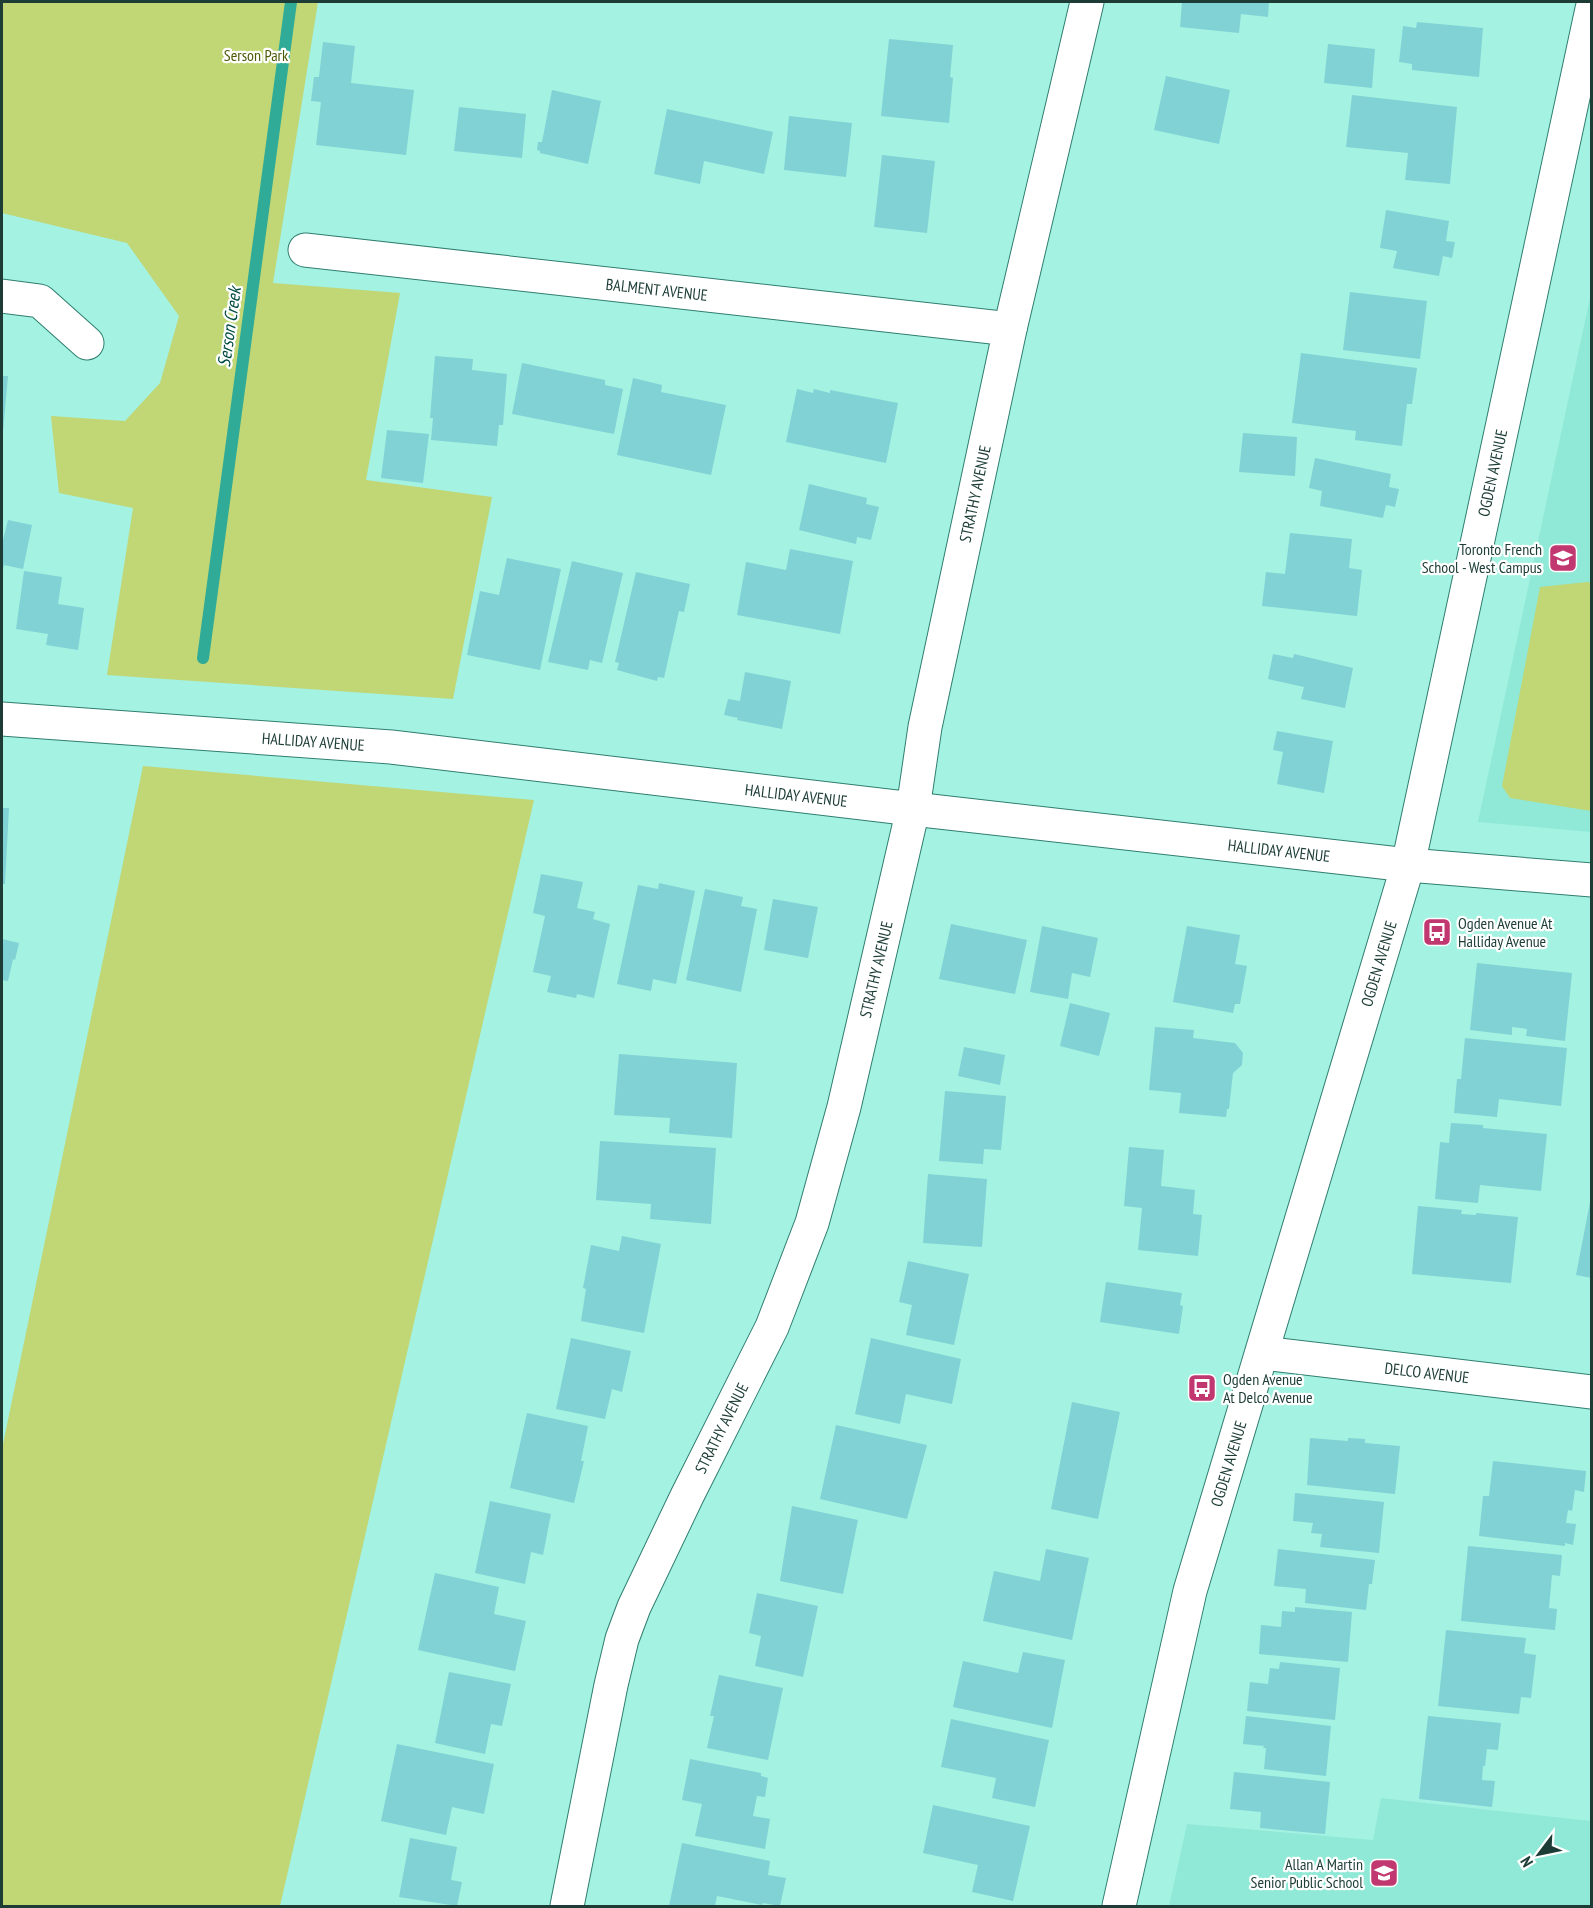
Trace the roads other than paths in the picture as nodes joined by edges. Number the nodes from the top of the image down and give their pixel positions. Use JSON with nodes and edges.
{"nodes":[{"id":1,"x":1087,"y":2,"type":"edge"},
{"id":2,"x":1592,"y":9,"type":"edge"},
{"id":3,"x":305,"y":250,"type":"dead end"},
{"id":4,"x":2,"y":296,"type":"edge"},
{"id":5,"x":1010,"y":329,"type":"junction"},
{"id":6,"x":87,"y":343,"type":"dead end"},
{"id":7,"x":2,"y":719,"type":"edge"},
{"id":8,"x":914,"y":809,"type":"junction"},
{"id":9,"x":1408,"y":865,"type":"junction"},
{"id":10,"x":1592,"y":880,"type":"edge"},
{"id":11,"x":1262,"y":1353,"type":"junction"},
{"id":12,"x":1592,"y":1392,"type":"edge"},
{"id":13,"x":567,"y":1906,"type":"edge"},
{"id":14,"x":1119,"y":1906,"type":"edge"}],
"edges":[{"from":1,"to":5,"type":"street","name":"STRATHY AVENUE"},
{"from":2,"to":9,"type":"street","name":"OGDEN AVENUE"},
{"from":3,"to":5,"type":"street","name":"BALMENT AVENUE"},
{"from":4,"to":6,"type":"street"},
{"from":5,"to":8,"type":"street","name":"STRATHY AVENUE"},
{"from":7,"to":8,"type":"street","name":"HALLIDAY AVENUE"},
{"from":8,"to":9,"type":"street","name":"HALLIDAY AVENUE"},
{"from":8,"to":13,"type":"street","name":"STRATHY AVENUE"},
{"from":9,"to":10,"type":"street","name":"HALLIDAY AVENUE"},
{"from":9,"to":11,"type":"street","name":"OGDEN AVENUE"},
{"from":11,"to":12,"type":"street","name":"DELCO AVENUE"},
{"from":11,"to":14,"type":"street","name":"OGDEN AVENUE"}]}
